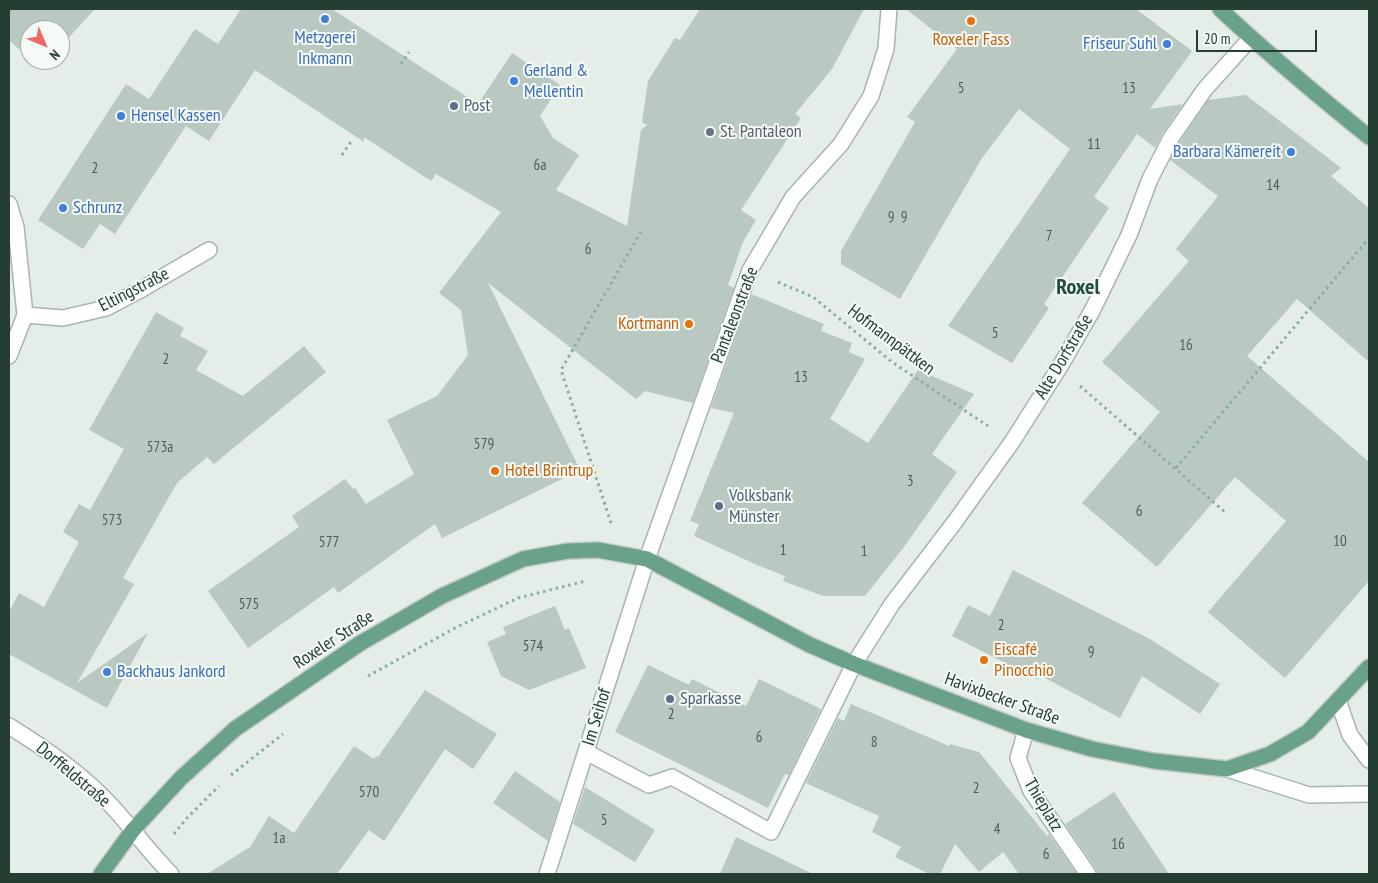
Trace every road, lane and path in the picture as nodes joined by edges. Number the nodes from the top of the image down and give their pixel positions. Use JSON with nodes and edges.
{"nodes":[{"id":1,"x":889,"y":9,"type":"edge"},
{"id":2,"x":1220,"y":9,"type":"edge"},
{"id":3,"x":1251,"y":38,"type":"junction"},
{"id":4,"x":409,"y":52,"type":"dead end"},
{"id":5,"x":401,"y":64,"type":"dead end"},
{"id":6,"x":1369,"y":137,"type":"edge"},
{"id":7,"x":352,"y":140,"type":"dead end"},
{"id":8,"x":342,"y":155,"type":"dead end"},
{"id":9,"x":9,"y":204,"type":"edge"},
{"id":10,"x":643,"y":228,"type":"dead end"},
{"id":11,"x":1369,"y":238,"type":"edge"},
{"id":12,"x":209,"y":250,"type":"dead end"},
{"id":13,"x":750,"y":270,"type":"junction"},
{"id":14,"x":25,"y":316,"type":"junction"},
{"id":15,"x":9,"y":356,"type":"edge"},
{"id":16,"x":1059,"y":368,"type":"junction"},
{"id":17,"x":1012,"y":442,"type":"junction"},
{"id":18,"x":1176,"y":468,"type":"junction"},
{"id":19,"x":1226,"y":512,"type":"dead end"},
{"id":20,"x":621,"y":554,"type":"junction"},
{"id":21,"x":647,"y":559,"type":"junction"},
{"id":22,"x":589,"y":581,"type":"dead end"},
{"id":23,"x":854,"y":664,"type":"junction"},
{"id":24,"x":1369,"y":667,"type":"edge"},
{"id":25,"x":365,"y":678,"type":"dead end"},
{"id":26,"x":1338,"y":700,"type":"junction"},
{"id":27,"x":9,"y":726,"type":"edge"},
{"id":28,"x":1026,"y":730,"type":"junction"},
{"id":29,"x":286,"y":732,"type":"dead end"},
{"id":30,"x":586,"y":752,"type":"junction"},
{"id":31,"x":1369,"y":760,"type":"edge"},
{"id":32,"x":1227,"y":769,"type":"junction"},
{"id":33,"x":226,"y":779,"type":"dead end"},
{"id":34,"x":219,"y":786,"type":"dead end"},
{"id":35,"x":1369,"y":794,"type":"edge"},
{"id":36,"x":133,"y":830,"type":"junction"},
{"id":37,"x":155,"y":858,"type":"junction"},
{"id":38,"x":101,"y":874,"type":"edge"},
{"id":39,"x":171,"y":874,"type":"edge"},
{"id":40,"x":547,"y":874,"type":"edge"},
{"id":41,"x":1088,"y":874,"type":"edge"}],
"edges":[{"from":1,"to":13,"type":"street","name":"Pantaleonstraße"},
{"from":2,"to":3,"type":"main road"},
{"from":3,"to":6,"type":"main road"},
{"from":3,"to":16,"type":"street","name":"Alte Dorfstraße"},
{"from":4,"to":5,"type":"path"},
{"from":7,"to":8,"type":"path"},
{"from":9,"to":14,"type":"street"},
{"from":10,"to":20,"type":"path"},
{"from":11,"to":18,"type":"path"},
{"from":12,"to":14,"type":"street","name":"Eltingstraße"},
{"from":13,"to":17,"type":"path","name":"Hofmannpättken"},
{"from":13,"to":21,"type":"street","name":"Pantaleonstraße"},
{"from":14,"to":15,"type":"street"},
{"from":16,"to":17,"type":"street","name":"Alte Dorfstraße"},
{"from":16,"to":18,"type":"path"},
{"from":17,"to":23,"type":"street","name":"Alte Dorfstraße"},
{"from":18,"to":19,"type":"path"},
{"from":20,"to":21,"type":"main road","name":"Roxeler Straße"},
{"from":20,"to":36,"type":"main road","name":"Roxeler Straße"},
{"from":21,"to":23,"type":"main road","name":"Havixbecker Straße"},
{"from":21,"to":30,"type":"street","name":"Im Seihof"},
{"from":22,"to":25,"type":"path"},
{"from":23,"to":28,"type":"main road","name":"Havixbecker Straße"},
{"from":23,"to":30,"type":"street","name":"Alte Dorfstraße"},
{"from":24,"to":26,"type":"main road"},
{"from":26,"to":31,"type":"street"},
{"from":26,"to":32,"type":"main road"},
{"from":27,"to":36,"type":"street","name":"Dorffeldstraße"},
{"from":28,"to":32,"type":"main road","name":"Havixbecker Straße"},
{"from":28,"to":41,"type":"street","name":"Thieplatz"},
{"from":29,"to":33,"type":"path"},
{"from":30,"to":40,"type":"street","name":"Im Seihof"},
{"from":32,"to":35,"type":"street","name":"Havixbecker Straße"},
{"from":34,"to":37,"type":"path"},
{"from":36,"to":37,"type":"street"},
{"from":36,"to":38,"type":"main road","name":"Roxeler Straße"},
{"from":37,"to":39,"type":"street"}]}
